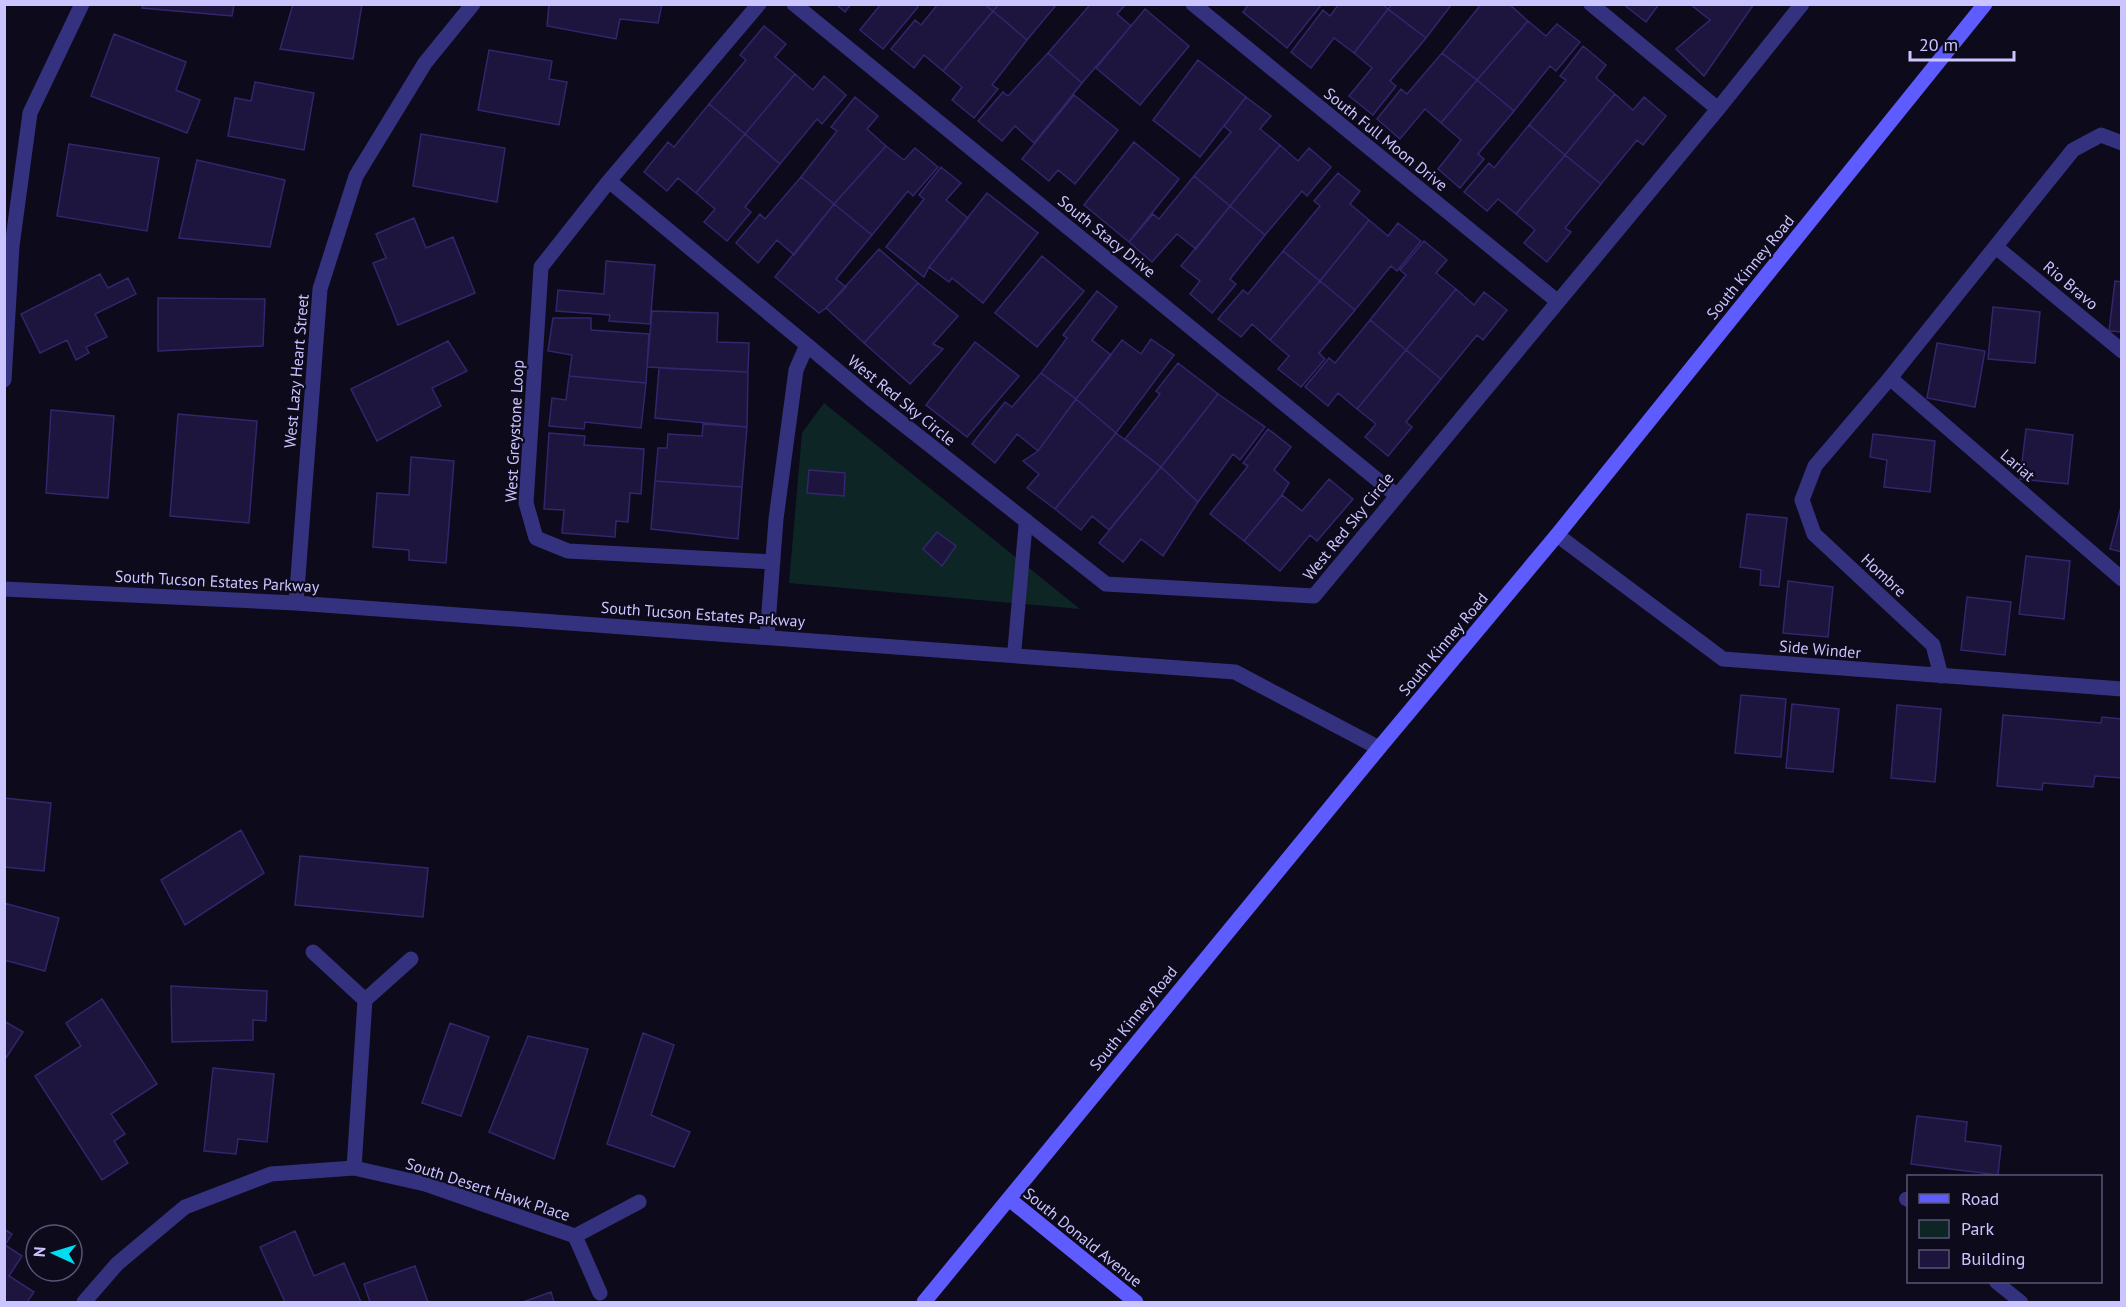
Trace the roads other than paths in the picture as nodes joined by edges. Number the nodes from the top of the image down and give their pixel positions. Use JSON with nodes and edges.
{"nodes":[{"id":1,"x":82,"y":4,"type":"edge"},
{"id":2,"x":473,"y":4,"type":"edge"},
{"id":3,"x":759,"y":4,"type":"edge"},
{"id":4,"x":794,"y":4,"type":"edge"},
{"id":5,"x":1193,"y":4,"type":"edge"},
{"id":6,"x":1592,"y":4,"type":"edge"},
{"id":7,"x":1802,"y":4,"type":"edge"},
{"id":8,"x":1985,"y":4,"type":"edge"},
{"id":9,"x":1718,"y":109,"type":"junction"},
{"id":10,"x":2121,"y":143,"type":"edge"},
{"id":11,"x":609,"y":181,"type":"junction"},
{"id":12,"x":1996,"y":247,"type":"junction"},
{"id":13,"x":1557,"y":301,"type":"junction"},
{"id":14,"x":807,"y":345,"type":"junction"},
{"id":15,"x":2121,"y":351,"type":"edge"},
{"id":16,"x":1890,"y":378,"type":"junction"},
{"id":17,"x":4,"y":380,"type":"edge"},
{"id":18,"x":1396,"y":495,"type":"junction"},
{"id":19,"x":1026,"y":520,"type":"junction"},
{"id":20,"x":1557,"y":535,"type":"junction"},
{"id":21,"x":773,"y":562,"type":"junction"},
{"id":22,"x":2121,"y":579,"type":"edge"},
{"id":23,"x":4,"y":589,"type":"edge"},
{"id":24,"x":296,"y":603,"type":"junction"},
{"id":25,"x":767,"y":637,"type":"junction"},
{"id":26,"x":1014,"y":655,"type":"junction"},
{"id":27,"x":1941,"y":676,"type":"junction"},
{"id":28,"x":2121,"y":689,"type":"edge"},
{"id":29,"x":1379,"y":748,"type":"junction"},
{"id":30,"x":313,"y":952,"type":"dead end"},
{"id":31,"x":411,"y":959,"type":"dead end"},
{"id":32,"x":365,"y":1000,"type":"junction"},
{"id":33,"x":354,"y":1168,"type":"junction"},
{"id":34,"x":1009,"y":1199,"type":"junction"},
{"id":35,"x":639,"y":1203,"type":"dead end"},
{"id":36,"x":575,"y":1236,"type":"junction"},
{"id":37,"x":1998,"y":1283,"type":"edge"},
{"id":38,"x":600,"y":1293,"type":"dead end"},
{"id":39,"x":84,"y":1302,"type":"edge"},
{"id":40,"x":924,"y":1302,"type":"edge"},
{"id":41,"x":1136,"y":1302,"type":"edge"},
{"id":42,"x":2021,"y":1302,"type":"edge"}],
"edges":[{"from":1,"to":17,"type":"street"},
{"from":2,"to":24,"type":"street","name":"West Lazy Heart Street"},
{"from":3,"to":11,"type":"street"},
{"from":4,"to":18,"type":"street","name":"South Stacy Drive"},
{"from":5,"to":13,"type":"street","name":"South Full Moon Drive"},
{"from":6,"to":9,"type":"street"},
{"from":7,"to":9,"type":"street","name":"West Red Sky Circle"},
{"from":8,"to":20,"type":"main road","name":"South Kinney Road"},
{"from":9,"to":13,"type":"street","name":"West Red Sky Circle"},
{"from":10,"to":12,"type":"street"},
{"from":11,"to":14,"type":"street","name":"West Red Sky Circle"},
{"from":11,"to":21,"type":"street","name":"West Greystone Loop"},
{"from":12,"to":15,"type":"street","name":"Rio Bravo"},
{"from":12,"to":16,"type":"street"},
{"from":13,"to":18,"type":"street","name":"West Red Sky Circle"},
{"from":14,"to":19,"type":"street","name":"West Red Sky Circle"},
{"from":14,"to":21,"type":"street"},
{"from":16,"to":22,"type":"street","name":"Lariat"},
{"from":16,"to":27,"type":"street","name":"Hombre"},
{"from":18,"to":19,"type":"street","name":"West Red Sky Circle"},
{"from":19,"to":26,"type":"lane"},
{"from":20,"to":27,"type":"street","name":"Side Winder"},
{"from":20,"to":29,"type":"main road","name":"South Kinney Road"},
{"from":21,"to":25,"type":"street"},
{"from":23,"to":24,"type":"street","name":"South Tucson Estates Parkway"},
{"from":24,"to":25,"type":"street","name":"South Tucson Estates Parkway"},
{"from":25,"to":26,"type":"street","name":"South Tucson Estates Parkway"},
{"from":26,"to":29,"type":"street","name":"South Tucson Estates Parkway"},
{"from":27,"to":28,"type":"street","name":"Side Winder"},
{"from":29,"to":34,"type":"main road","name":"South Kinney Road"},
{"from":30,"to":32,"type":"street"},
{"from":31,"to":32,"type":"street"},
{"from":32,"to":33,"type":"street"},
{"from":33,"to":36,"type":"street","name":"South Desert Hawk Place"},
{"from":33,"to":39,"type":"street","name":"South Desert Hawk Place"},
{"from":34,"to":40,"type":"main road","name":"South Kinney Road"},
{"from":34,"to":41,"type":"main road","name":"South Donald Avenue"},
{"from":35,"to":36,"type":"street","name":"South Desert Hawk Place"},
{"from":36,"to":38,"type":"street","name":"South Desert Hawk Place"},
{"from":37,"to":42,"type":"lane"}]}
